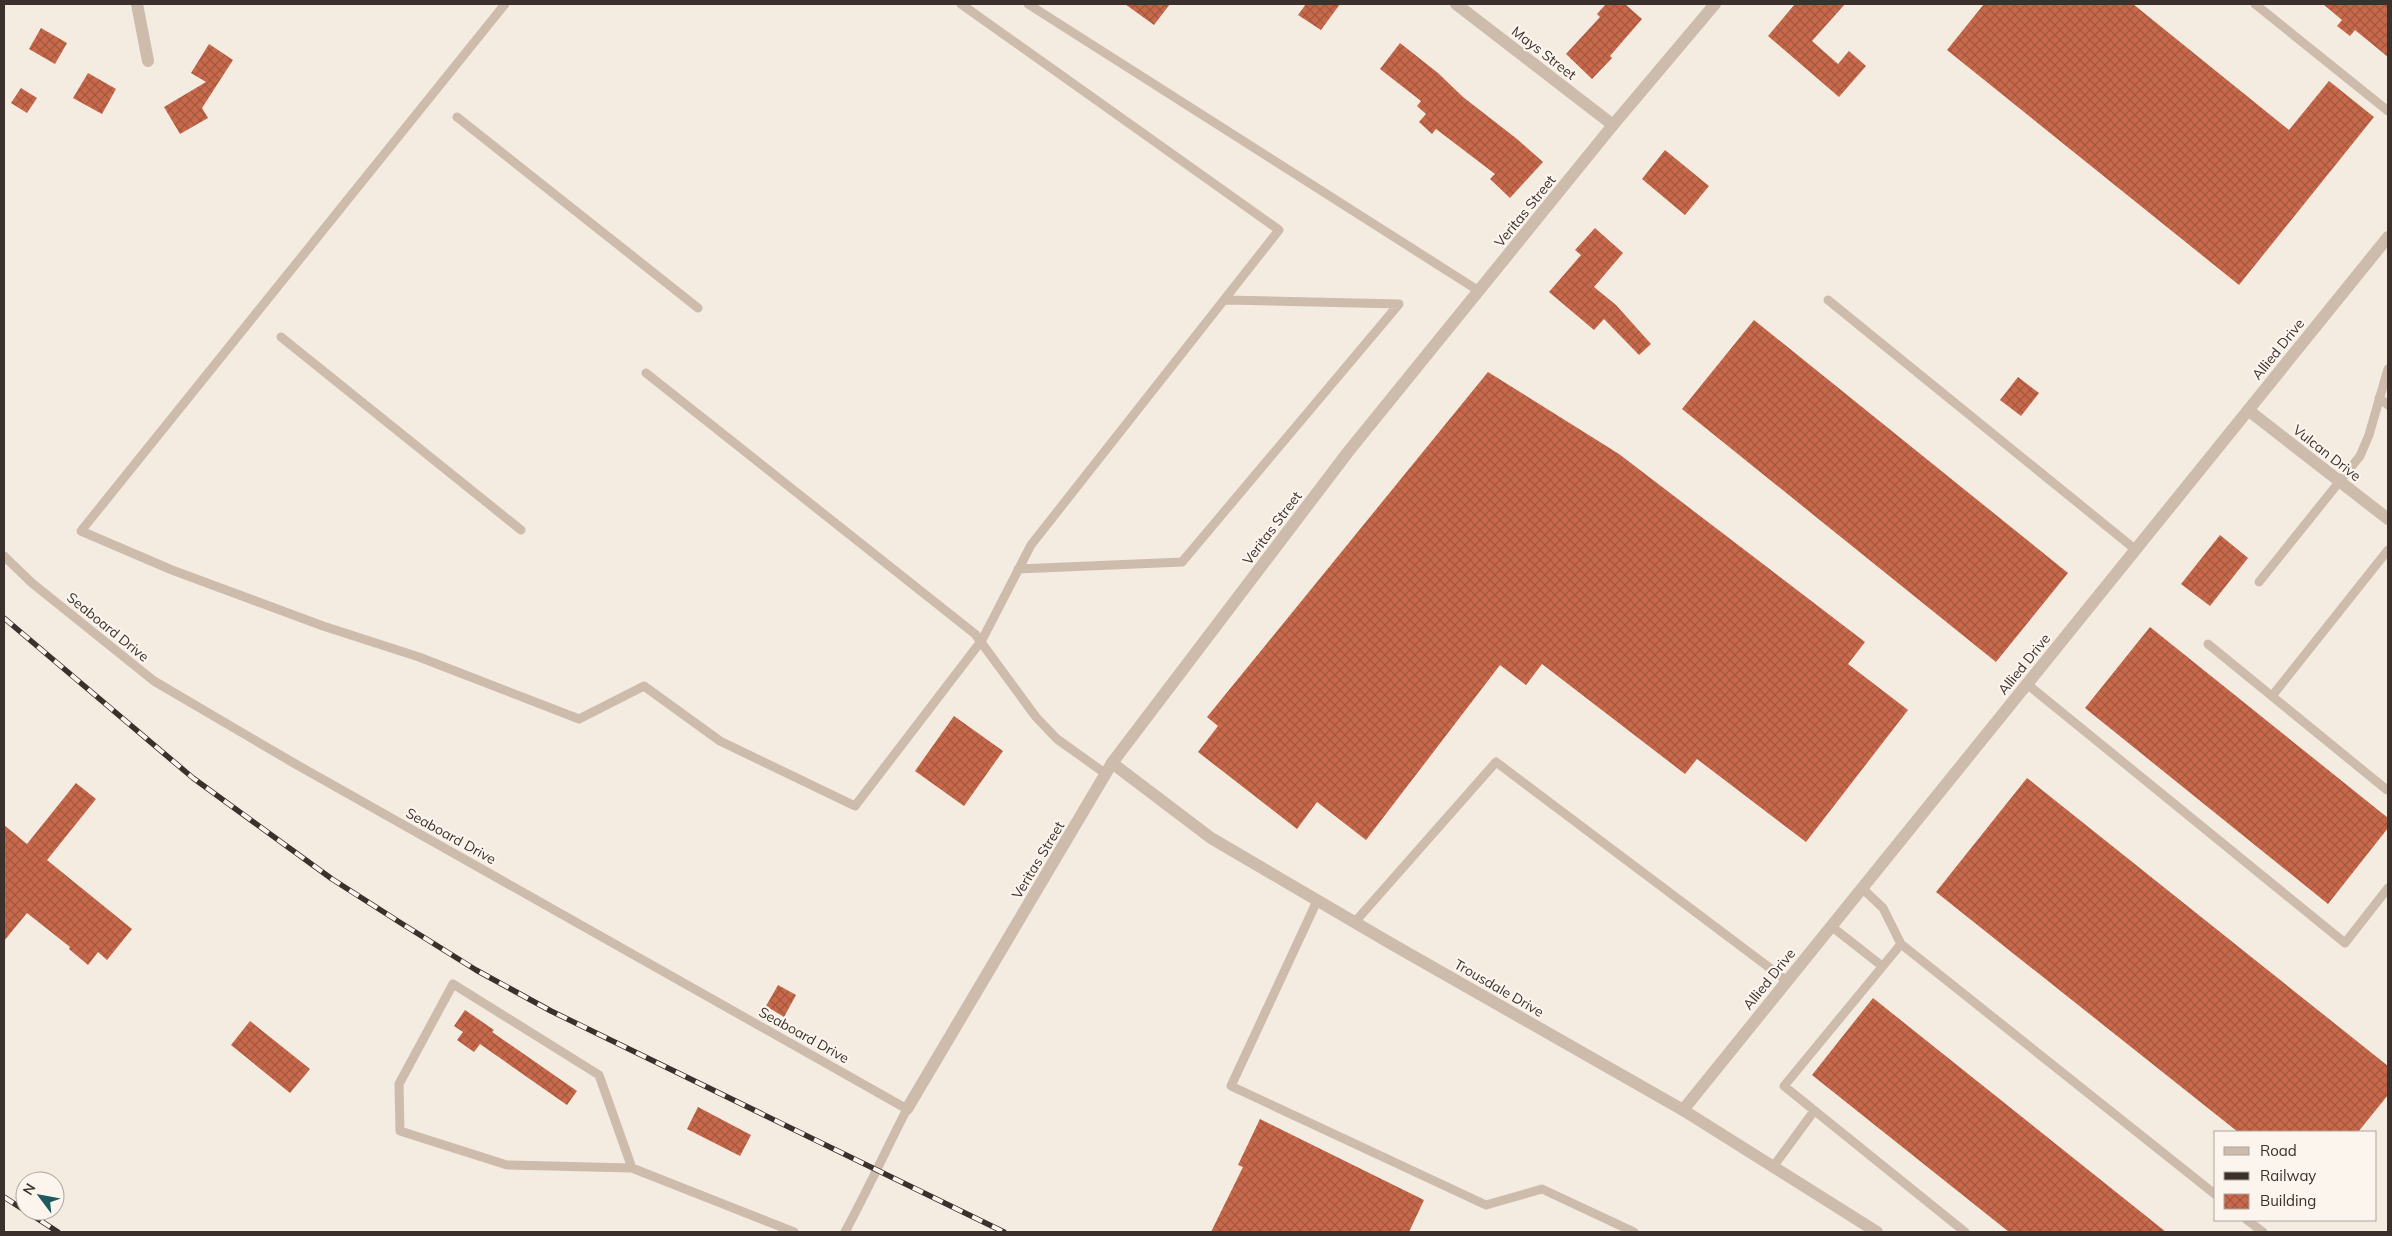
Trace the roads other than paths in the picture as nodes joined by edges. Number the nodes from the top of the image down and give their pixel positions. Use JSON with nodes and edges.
{"nodes":[{"id":1,"x":137,"y":4,"type":"edge"},
{"id":2,"x":505,"y":4,"type":"edge"},
{"id":3,"x":961,"y":4,"type":"edge"},
{"id":4,"x":1028,"y":4,"type":"edge"},
{"id":5,"x":1456,"y":4,"type":"edge"},
{"id":6,"x":1715,"y":4,"type":"edge"},
{"id":7,"x":2255,"y":4,"type":"edge"},
{"id":8,"x":148,"y":61,"type":"dead end"},
{"id":9,"x":2388,"y":111,"type":"edge"},
{"id":10,"x":457,"y":117,"type":"dead end"},
{"id":11,"x":1613,"y":125,"type":"junction"},
{"id":12,"x":2388,"y":236,"type":"edge"},
{"id":13,"x":1479,"y":291,"type":"junction"},
{"id":14,"x":1224,"y":300,"type":"junction"},
{"id":15,"x":1828,"y":300,"type":"dead end"},
{"id":16,"x":698,"y":308,"type":"dead end"},
{"id":17,"x":281,"y":337,"type":"dead end"},
{"id":18,"x":2388,"y":369,"type":"edge"},
{"id":19,"x":646,"y":373,"type":"dead end"},
{"id":20,"x":2379,"y":398,"type":"junction"},
{"id":21,"x":2388,"y":405,"type":"edge"},
{"id":22,"x":2248,"y":410,"type":"junction"},
{"id":23,"x":2339,"y":481,"type":"junction"},
{"id":24,"x":2388,"y":519,"type":"edge"},
{"id":25,"x":521,"y":530,"type":"dead end"},
{"id":26,"x":2136,"y":550,"type":"junction"},
{"id":27,"x":2388,"y":550,"type":"edge"},
{"id":28,"x":4,"y":556,"type":"edge"},
{"id":29,"x":1018,"y":569,"type":"junction"},
{"id":30,"x":2259,"y":582,"type":"dead end"},
{"id":31,"x":982,"y":640,"type":"junction"},
{"id":32,"x":2208,"y":644,"type":"dead end"},
{"id":33,"x":2027,"y":684,"type":"junction"},
{"id":34,"x":2272,"y":696,"type":"junction"},
{"id":35,"x":1109,"y":768,"type":"junction"},
{"id":36,"x":2387,"y":790,"type":"dead end"},
{"id":37,"x":1862,"y":888,"type":"junction"},
{"id":38,"x":2388,"y":888,"type":"edge"},
{"id":39,"x":1317,"y":900,"type":"junction"},
{"id":40,"x":1354,"y":923,"type":"junction"},
{"id":41,"x":1831,"y":926,"type":"junction"},
{"id":42,"x":1901,"y":944,"type":"junction"},
{"id":43,"x":1882,"y":966,"type":"junction"},
{"id":44,"x":1787,"y":981,"type":"junction"},
{"id":45,"x":907,"y":1109,"type":"junction"},
{"id":46,"x":1683,"y":1110,"type":"junction"},
{"id":47,"x":1814,"y":1111,"type":"junction"},
{"id":48,"x":1773,"y":1166,"type":"junction"},
{"id":49,"x":632,"y":1168,"type":"junction"},
{"id":50,"x":2214,"y":1193,"type":"edge"},
{"id":51,"x":2248,"y":1221,"type":"edge"},
{"id":52,"x":794,"y":1232,"type":"edge"},
{"id":53,"x":845,"y":1232,"type":"edge"},
{"id":54,"x":1634,"y":1232,"type":"edge"},
{"id":55,"x":1877,"y":1232,"type":"edge"},
{"id":56,"x":1965,"y":1232,"type":"edge"},
{"id":57,"x":2263,"y":1232,"type":"edge"}],
"edges":[{"from":1,"to":8,"type":"street"},
{"from":2,"to":31,"type":"lane"},
{"from":3,"to":14,"type":"lane"},
{"from":4,"to":13,"type":"lane"},
{"from":5,"to":11,"type":"street","name":"Mays Street"},
{"from":6,"to":11,"type":"street","name":"Veritas Street"},
{"from":7,"to":9,"type":"lane"},
{"from":10,"to":16,"type":"lane"},
{"from":11,"to":13,"type":"street","name":"Veritas Street"},
{"from":12,"to":22,"type":"street","name":"Allied Drive"},
{"from":13,"to":35,"type":"street","name":"Veritas Street"},
{"from":14,"to":29,"type":"lane"},
{"from":14,"to":29,"type":"lane"},
{"from":15,"to":26,"type":"lane"},
{"from":17,"to":25,"type":"lane"},
{"from":18,"to":20,"type":"lane"},
{"from":19,"to":31,"type":"lane"},
{"from":20,"to":21,"type":"lane"},
{"from":20,"to":23,"type":"lane"},
{"from":22,"to":23,"type":"street","name":"Vulcan Drive"},
{"from":22,"to":26,"type":"street","name":"Allied Drive"},
{"from":23,"to":24,"type":"street","name":"Vulcan Drive"},
{"from":23,"to":30,"type":"lane"},
{"from":26,"to":33,"type":"street","name":"Allied Drive"},
{"from":27,"to":34,"type":"lane"},
{"from":28,"to":45,"type":"lane","name":"Seaboard Drive"},
{"from":29,"to":31,"type":"lane"},
{"from":31,"to":35,"type":"lane"},
{"from":32,"to":34,"type":"lane"},
{"from":33,"to":37,"type":"street","name":"Allied Drive"},
{"from":33,"to":38,"type":"lane"},
{"from":34,"to":36,"type":"lane"},
{"from":35,"to":39,"type":"street","name":"Trousdale Drive"},
{"from":35,"to":45,"type":"street","name":"Veritas Street"},
{"from":37,"to":41,"type":"street","name":"Allied Drive"},
{"from":37,"to":42,"type":"lane"},
{"from":39,"to":40,"type":"street","name":"Trousdale Drive"},
{"from":39,"to":54,"type":"lane"},
{"from":40,"to":44,"type":"lane"},
{"from":40,"to":46,"type":"street","name":"Trousdale Drive"},
{"from":41,"to":43,"type":"lane"},
{"from":41,"to":44,"type":"street","name":"Allied Drive"},
{"from":42,"to":43,"type":"lane"},
{"from":42,"to":50,"type":"lane"},
{"from":43,"to":47,"type":"lane"},
{"from":44,"to":46,"type":"street","name":"Allied Drive"},
{"from":45,"to":53,"type":"lane"},
{"from":46,"to":48,"type":"street","name":"Trousdale Drive"},
{"from":47,"to":48,"type":"lane"},
{"from":47,"to":56,"type":"lane"},
{"from":48,"to":55,"type":"street","name":"Trousdale Drive"},
{"from":49,"to":49,"type":"lane"},
{"from":49,"to":52,"type":"lane"},
{"from":51,"to":57,"type":"lane"}]}
